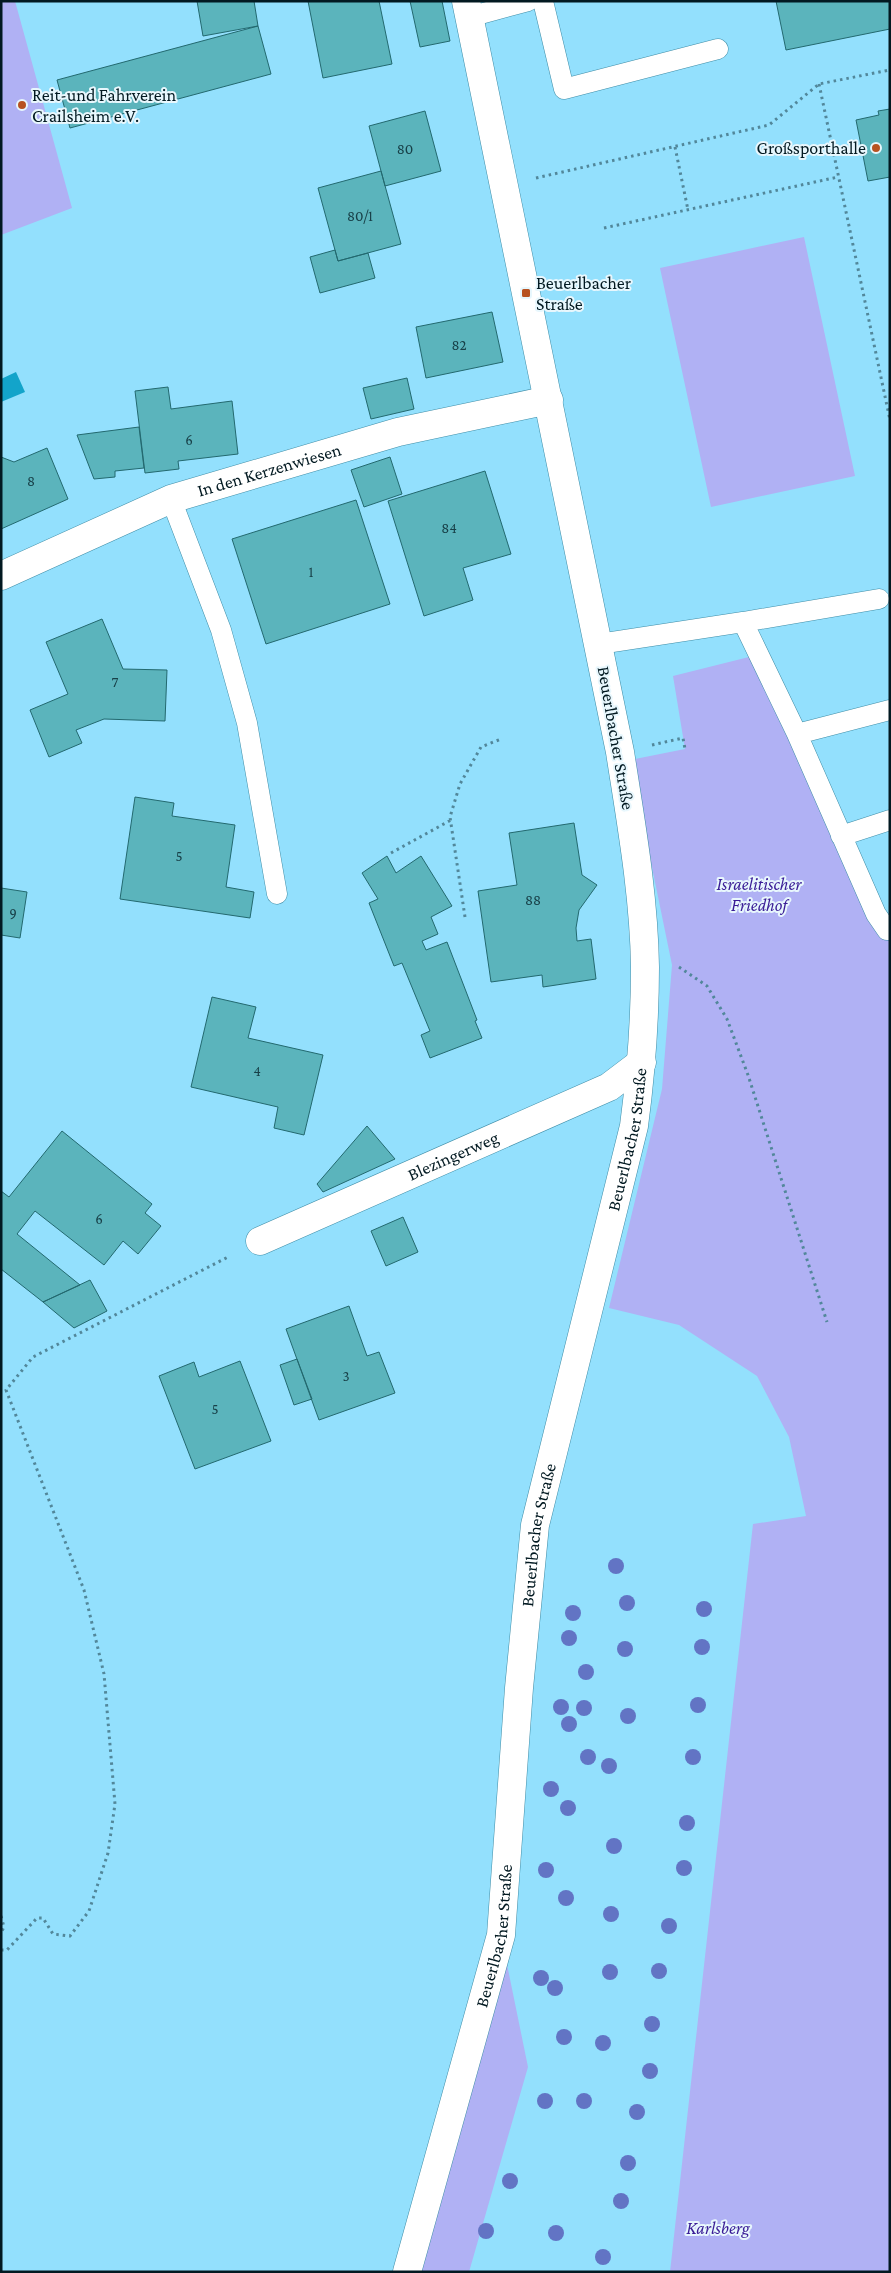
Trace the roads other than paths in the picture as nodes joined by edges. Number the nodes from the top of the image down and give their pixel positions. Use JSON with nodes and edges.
{"nodes":[{"id":1,"x":528,"y":1,"type":"edge"},
{"id":2,"x":543,"y":1,"type":"edge"},
{"id":3,"x":468,"y":9,"type":"edge"},
{"id":4,"x":718,"y":48,"type":"dead end"},
{"id":5,"x":549,"y":400,"type":"junction"},
{"id":6,"x":171,"y":499,"type":"junction"},
{"id":7,"x":1,"y":576,"type":"edge"},
{"id":8,"x":879,"y":599,"type":"dead end"},
{"id":9,"x":743,"y":622,"type":"junction"},
{"id":10,"x":599,"y":644,"type":"junction"},
{"id":11,"x":890,"y":710,"type":"edge"},
{"id":12,"x":797,"y":734,"type":"junction"},
{"id":13,"x":890,"y":820,"type":"edge"},
{"id":14,"x":841,"y":836,"type":"junction"},
{"id":15,"x":277,"y":894,"type":"dead end"},
{"id":16,"x":890,"y":930,"type":"edge"},
{"id":17,"x":642,"y":1062,"type":"junction"},
{"id":18,"x":260,"y":1241,"type":"road end"},
{"id":19,"x":407,"y":2272,"type":"edge"}],
"edges":[{"from":1,"to":3,"type":"lane"},
{"from":2,"to":4,"type":"lane"},
{"from":3,"to":5,"type":"street","name":"Beuerlbacher Straße"},
{"from":5,"to":6,"type":"street","name":"In den Kerzenwiesen"},
{"from":5,"to":10,"type":"street","name":"Beuerlbacher Straße"},
{"from":6,"to":7,"type":"street","name":"In den Kerzenwiesen"},
{"from":6,"to":15,"type":"lane"},
{"from":8,"to":9,"type":"lane"},
{"from":9,"to":10,"type":"lane"},
{"from":9,"to":12,"type":"lane"},
{"from":10,"to":17,"type":"street","name":"Beuerlbacher Straße"},
{"from":11,"to":12,"type":"lane"},
{"from":12,"to":14,"type":"lane"},
{"from":13,"to":14,"type":"lane"},
{"from":14,"to":16,"type":"lane"},
{"from":17,"to":18,"type":"street","name":"Blezingerweg"},
{"from":17,"to":19,"type":"street","name":"Beuerlbacher Straße"}]}
